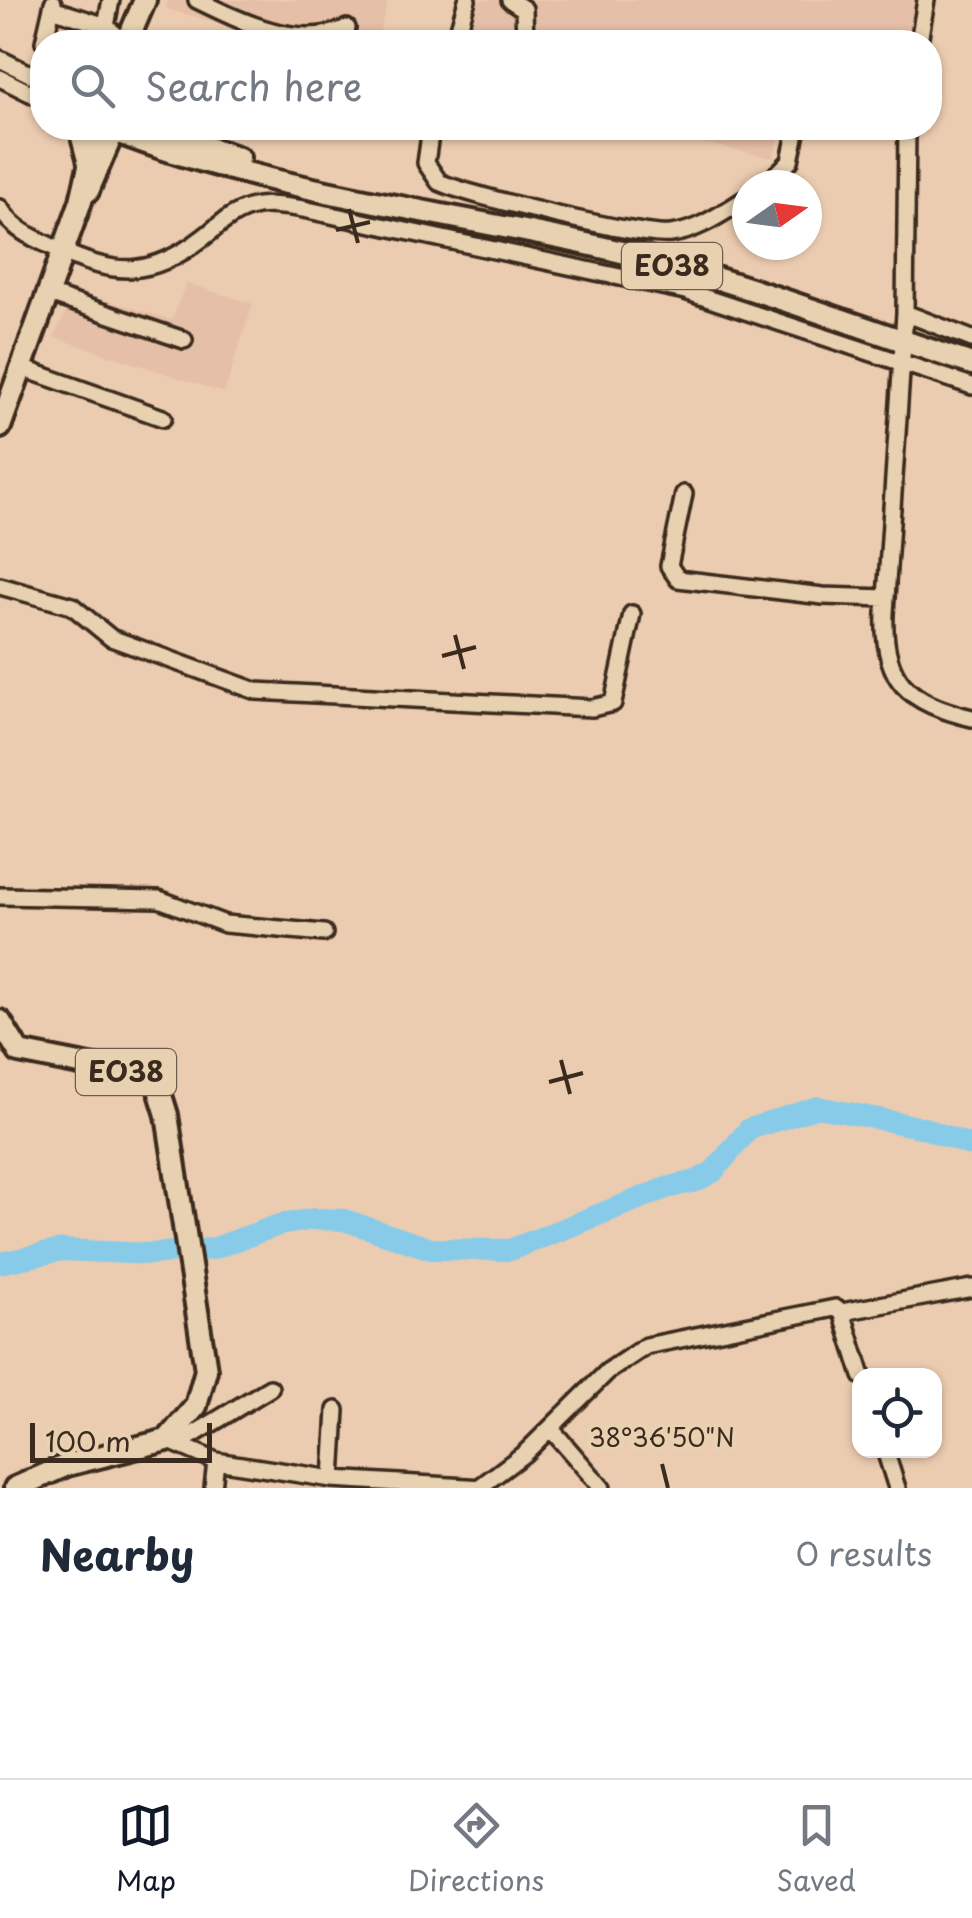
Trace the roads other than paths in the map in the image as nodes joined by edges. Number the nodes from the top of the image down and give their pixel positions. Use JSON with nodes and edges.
{"nodes":[{"id":1,"x":111,"y":0,"type":"edge"},
{"id":2,"x":197,"y":0,"type":"edge"},
{"id":3,"x":467,"y":0,"type":"edge"},
{"id":4,"x":510,"y":0,"type":"edge"},
{"id":5,"x":926,"y":0,"type":"edge"},
{"id":6,"x":53,"y":4,"type":"edge"},
{"id":7,"x":103,"y":25,"type":"junction"},
{"id":8,"x":347,"y":28,"type":"dead end"},
{"id":9,"x":47,"y":30,"type":"edge"},
{"id":10,"x":100,"y":30,"type":"edge"},
{"id":11,"x":110,"y":30,"type":"edge"},
{"id":12,"x":275,"y":30,"type":"edge"},
{"id":13,"x":340,"y":30,"type":"edge"},
{"id":14,"x":458,"y":30,"type":"edge"},
{"id":15,"x":525,"y":30,"type":"edge"},
{"id":16,"x":921,"y":30,"type":"edge"},
{"id":17,"x":0,"y":60,"type":"edge"},
{"id":18,"x":30,"y":74,"type":"edge"},
{"id":19,"x":0,"y":78,"type":"edge"},
{"id":20,"x":30,"y":93,"type":"edge"},
{"id":21,"x":80,"y":140,"type":"edge"},
{"id":22,"x":102,"y":140,"type":"edge"},
{"id":23,"x":105,"y":140,"type":"edge"},
{"id":24,"x":145,"y":140,"type":"edge"},
{"id":25,"x":193,"y":140,"type":"edge"},
{"id":26,"x":429,"y":140,"type":"edge"},
{"id":27,"x":794,"y":140,"type":"edge"},
{"id":28,"x":907,"y":140,"type":"edge"},
{"id":29,"x":86,"y":170,"type":"junction"},
{"id":30,"x":780,"y":170,"type":"edge"},
{"id":31,"x":364,"y":198,"type":"junction"},
{"id":32,"x":81,"y":202,"type":"junction"},
{"id":33,"x":732,"y":206,"type":"edge"},
{"id":34,"x":0,"y":208,"type":"edge"},
{"id":35,"x":63,"y":252,"type":"junction"},
{"id":36,"x":49,"y":294,"type":"junction"},
{"id":37,"x":905,"y":314,"type":"junction"},
{"id":38,"x":972,"y":338,"type":"edge"},
{"id":39,"x":184,"y":340,"type":"dead end"},
{"id":40,"x":903,"y":351,"type":"junction"},
{"id":41,"x":972,"y":364,"type":"edge"},
{"id":42,"x":22,"y":368,"type":"junction"},
{"id":43,"x":972,"y":386,"type":"edge"},
{"id":44,"x":163,"y":418,"type":"dead end"},
{"id":45,"x":0,"y":426,"type":"edge"},
{"id":46,"x":684,"y":494,"type":"dead end"},
{"id":47,"x":0,"y":586,"type":"edge"},
{"id":48,"x":886,"y":598,"type":"junction"},
{"id":49,"x":632,"y":614,"type":"dead end"},
{"id":50,"x":972,"y":718,"type":"edge"},
{"id":51,"x":0,"y":896,"type":"edge"},
{"id":52,"x":324,"y":933,"type":"dead end"},
{"id":53,"x":0,"y":1021,"type":"edge"},
{"id":54,"x":972,"y":1288,"type":"edge"},
{"id":55,"x":842,"y":1312,"type":"junction"},
{"id":56,"x":860,"y":1368,"type":"edge"},
{"id":57,"x":270,"y":1388,"type":"dead end"},
{"id":58,"x":336,"y":1410,"type":"dead end"},
{"id":59,"x":551,"y":1429,"type":"junction"},
{"id":60,"x":169,"y":1438,"type":"junction"},
{"id":61,"x":888,"y":1458,"type":"edge"},
{"id":62,"x":216,"y":1461,"type":"junction"},
{"id":63,"x":332,"y":1478,"type":"junction"},
{"id":64,"x":436,"y":1486,"type":"edge"},
{"id":65,"x":482,"y":1487,"type":"edge"},
{"id":66,"x":15,"y":1488,"type":"edge"},
{"id":67,"x":213,"y":1488,"type":"edge"},
{"id":68,"x":602,"y":1488,"type":"edge"},
{"id":69,"x":897,"y":1488,"type":"edge"}],
"edges":[{"from":1,"to":7,"type":"street"},
{"from":2,"to":12,"type":"street"},
{"from":3,"to":14,"type":"street"},
{"from":4,"to":15,"type":"street"},
{"from":5,"to":16,"type":"street"},
{"from":6,"to":7,"type":"street"},
{"from":6,"to":9,"type":"street"},
{"from":7,"to":10,"type":"street"},
{"from":7,"to":11,"type":"street"},
{"from":8,"to":13,"type":"street"},
{"from":17,"to":18,"type":"street"},
{"from":19,"to":20,"type":"street"},
{"from":21,"to":29,"type":"street"},
{"from":22,"to":29,"type":"main road"},
{"from":23,"to":32,"type":"main road"},
{"from":24,"to":31,"type":"main road","number":"ΕΟ38"},
{"from":25,"to":31,"type":"main road","number":"ΕΟ38"},
{"from":26,"to":33,"type":"street"},
{"from":27,"to":30,"type":"street"},
{"from":28,"to":37,"type":"street"},
{"from":29,"to":32,"type":"main road"},
{"from":31,"to":40,"type":"main road","number":"ΕΟ38"},
{"from":32,"to":35,"type":"main road"},
{"from":34,"to":35,"type":"street"},
{"from":35,"to":36,"type":"main road"},
{"from":35,"to":40,"type":"street"},
{"from":36,"to":39,"type":"street"},
{"from":36,"to":42,"type":"main road"},
{"from":37,"to":38,"type":"street"},
{"from":37,"to":40,"type":"street"},
{"from":40,"to":41,"type":"main road","number":"ΕΟ38"},
{"from":40,"to":43,"type":"street"},
{"from":40,"to":48,"type":"street"},
{"from":42,"to":44,"type":"street"},
{"from":42,"to":45,"type":"main road"},
{"from":46,"to":48,"type":"street"},
{"from":47,"to":49,"type":"street"},
{"from":48,"to":50,"type":"street"},
{"from":51,"to":52,"type":"street"},
{"from":53,"to":60,"type":"main road","number":"ΕΟ38"},
{"from":54,"to":55,"type":"street"},
{"from":55,"to":56,"type":"street"},
{"from":55,"to":59,"type":"street"},
{"from":57,"to":60,"type":"street"},
{"from":58,"to":63,"type":"street"},
{"from":59,"to":65,"type":"street"},
{"from":59,"to":68,"type":"street"},
{"from":60,"to":62,"type":"street"},
{"from":60,"to":66,"type":"main road"},
{"from":61,"to":69,"type":"street"},
{"from":62,"to":63,"type":"street"},
{"from":62,"to":67,"type":"street"},
{"from":63,"to":64,"type":"street"},
{"from":64,"to":65,"type":"street"}]}
